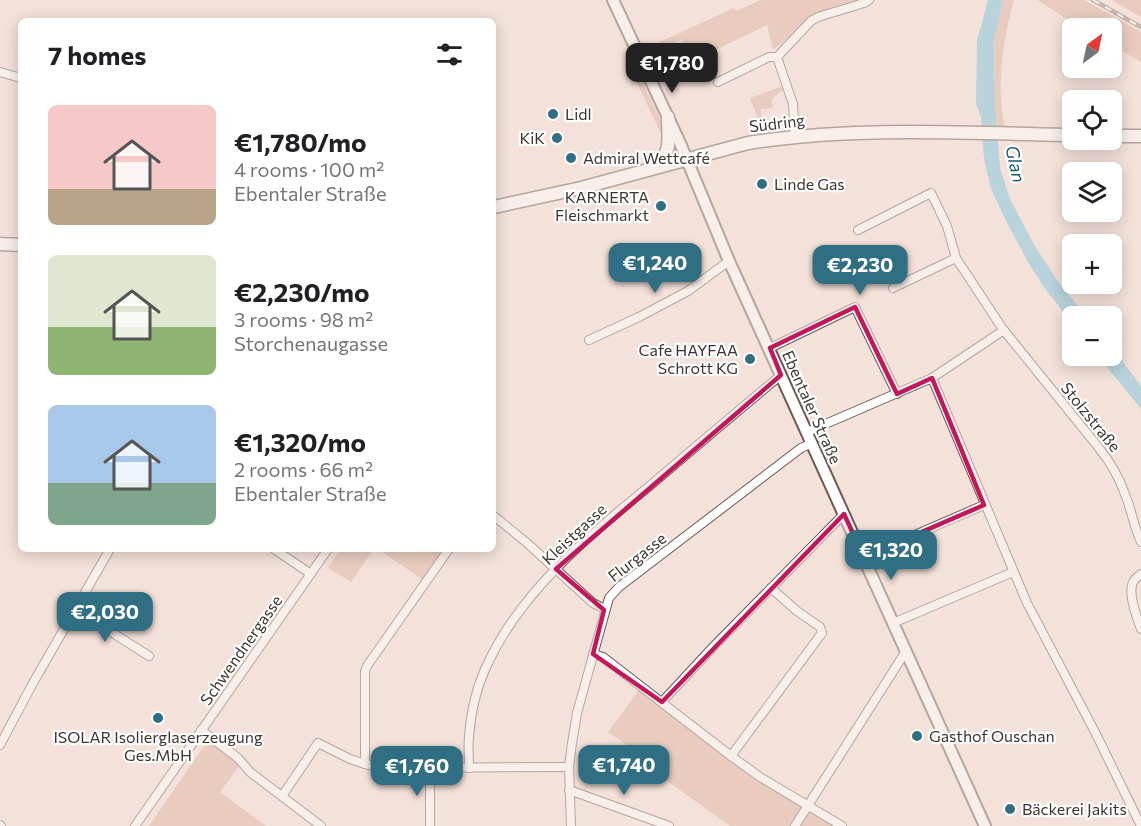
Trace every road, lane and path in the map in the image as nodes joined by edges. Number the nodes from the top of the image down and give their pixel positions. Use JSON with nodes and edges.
{"nodes":[{"id":1,"x":613,"y":0,"type":"edge"},
{"id":2,"x":870,"y":0,"type":"edge"},
{"id":3,"x":777,"y":57,"type":"junction"},
{"id":4,"x":0,"y":72,"type":"edge"},
{"id":5,"x":18,"y":77,"type":"edge"},
{"id":6,"x":718,"y":82,"type":"dead end"},
{"id":7,"x":668,"y":117,"type":"junction"},
{"id":8,"x":1062,"y":135,"type":"edge"},
{"id":9,"x":1122,"y":136,"type":"edge"},
{"id":10,"x":1141,"y":136,"type":"edge"},
{"id":11,"x":795,"y":137,"type":"junction"},
{"id":12,"x":686,"y":159,"type":"junction"},
{"id":13,"x":648,"y":170,"type":"junction"},
{"id":14,"x":496,"y":207,"type":"edge"},
{"id":15,"x":858,"y":230,"type":"dead end"},
{"id":16,"x":0,"y":244,"type":"edge"},
{"id":17,"x":18,"y":245,"type":"edge"},
{"id":18,"x":956,"y":258,"type":"junction"},
{"id":19,"x":729,"y":261,"type":"junction"},
{"id":20,"x":893,"y":288,"type":"dead end"},
{"id":21,"x":1004,"y":330,"type":"junction"},
{"id":22,"x":589,"y":340,"type":"dead end"},
{"id":23,"x":770,"y":348,"type":"junction"},
{"id":24,"x":781,"y":375,"type":"junction"},
{"id":25,"x":932,"y":378,"type":"junction"},
{"id":26,"x":897,"y":394,"type":"junction"},
{"id":27,"x":809,"y":437,"type":"junction"},
{"id":28,"x":984,"y":505,"type":"junction"},
{"id":29,"x":844,"y":514,"type":"junction"},
{"id":30,"x":496,"y":518,"type":"edge"},
{"id":31,"x":1141,"y":542,"type":"edge"},
{"id":32,"x":108,"y":552,"type":"edge"},
{"id":33,"x":278,"y":552,"type":"edge"},
{"id":34,"x":326,"y":552,"type":"edge"},
{"id":35,"x":446,"y":552,"type":"edge"},
{"id":36,"x":864,"y":557,"type":"junction"},
{"id":37,"x":556,"y":568,"type":"junction"},
{"id":38,"x":1013,"y":572,"type":"junction"},
{"id":39,"x":311,"y":574,"type":"junction"},
{"id":40,"x":1141,"y":574,"type":"edge"},
{"id":41,"x":771,"y":588,"type":"junction"},
{"id":42,"x":75,"y":609,"type":"junction"},
{"id":43,"x":605,"y":609,"type":"junction"},
{"id":44,"x":893,"y":623,"type":"junction"},
{"id":45,"x":1141,"y":629,"type":"edge"},
{"id":46,"x":906,"y":651,"type":"junction"},
{"id":47,"x":593,"y":654,"type":"junction"},
{"id":48,"x":149,"y":656,"type":"dead end"},
{"id":49,"x":662,"y":702,"type":"junction"},
{"id":50,"x":201,"y":730,"type":"junction"},
{"id":51,"x":0,"y":746,"type":"edge"},
{"id":52,"x":731,"y":756,"type":"junction"},
{"id":53,"x":364,"y":764,"type":"junction"},
{"id":54,"x":570,"y":767,"type":"junction"},
{"id":55,"x":470,"y":768,"type":"junction"},
{"id":56,"x":430,"y":769,"type":"junction"},
{"id":57,"x":569,"y":790,"type":"junction"},
{"id":58,"x":282,"y":796,"type":"junction"},
{"id":59,"x":808,"y":805,"type":"junction"},
{"id":60,"x":135,"y":826,"type":"edge"},
{"id":61,"x":321,"y":826,"type":"edge"},
{"id":62,"x":430,"y":826,"type":"edge"},
{"id":63,"x":571,"y":826,"type":"edge"},
{"id":64,"x":669,"y":826,"type":"edge"},
{"id":65,"x":795,"y":826,"type":"edge"},
{"id":66,"x":842,"y":826,"type":"edge"},
{"id":67,"x":985,"y":826,"type":"edge"},
{"id":68,"x":1141,"y":826,"type":"edge"}],
"edges":[{"from":1,"to":7,"type":"main road","name":"Ebentaler Straße"},
{"from":2,"to":3,"type":"street"},
{"from":3,"to":6,"type":"street"},
{"from":3,"to":11,"type":"street"},
{"from":4,"to":5,"type":"street"},
{"from":7,"to":12,"type":"main road","name":"Ebentaler Straße"},
{"from":7,"to":13,"type":"main road"},
{"from":8,"to":11,"type":"main road","name":"Südring"},
{"from":9,"to":10,"type":"main road"},
{"from":11,"to":12,"type":"main road","name":"Südring"},
{"from":12,"to":13,"type":"main road","name":"Südring"},
{"from":12,"to":19,"type":"main road","name":"Ebentaler Straße"},
{"from":13,"to":14,"type":"main road","name":"Südring"},
{"from":15,"to":18,"type":"street","name":"Stolzstraße"},
{"from":16,"to":17,"type":"main road"},
{"from":18,"to":20,"type":"street"},
{"from":18,"to":21,"type":"street","name":"Stolzstraße"},
{"from":19,"to":22,"type":"street"},
{"from":19,"to":23,"type":"main road","name":"Ebentaler Straße"},
{"from":21,"to":25,"type":"street","name":"Flurgasse"},
{"from":21,"to":31,"type":"street","name":"Stolzstraße"},
{"from":23,"to":24,"type":"main road","name":"Ebentaler Straße"},
{"from":23,"to":26,"type":"street"},
{"from":24,"to":27,"type":"main road","name":"Ebentaler Straße"},
{"from":24,"to":37,"type":"street","name":"Kleistgasse"},
{"from":25,"to":26,"type":"street","name":"Flurgasse"},
{"from":25,"to":28,"type":"street"},
{"from":26,"to":27,"type":"street","name":"Flurgasse"},
{"from":27,"to":29,"type":"main road","name":"Ebentaler Straße"},
{"from":27,"to":43,"type":"street","name":"Flurgasse"},
{"from":28,"to":36,"type":"street"},
{"from":28,"to":38,"type":"street"},
{"from":29,"to":36,"type":"main road","name":"Ebentaler Straße"},
{"from":29,"to":41,"type":"street"},
{"from":30,"to":37,"type":"street"},
{"from":32,"to":42,"type":"street"},
{"from":33,"to":39,"type":"street"},
{"from":34,"to":39,"type":"street","name":"Schwendnergasse"},
{"from":35,"to":53,"type":"street"},
{"from":36,"to":44,"type":"main road","name":"Ebentaler Straße"},
{"from":37,"to":43,"type":"street"},
{"from":37,"to":55,"type":"street","name":"Kleistgasse"},
{"from":38,"to":44,"type":"street"},
{"from":38,"to":68,"type":"street"},
{"from":39,"to":50,"type":"street","name":"Schwendnergasse"},
{"from":40,"to":45,"type":"street"},
{"from":41,"to":49,"type":"street"},
{"from":41,"to":52,"type":"street"},
{"from":42,"to":48,"type":"street"},
{"from":42,"to":51,"type":"street"},
{"from":43,"to":47,"type":"street","name":"Flurgasse"},
{"from":44,"to":46,"type":"main road","name":"Ebentaler Straße"},
{"from":46,"to":59,"type":"street"},
{"from":46,"to":67,"type":"main road","name":"Ebentaler Straße"},
{"from":47,"to":49,"type":"street"},
{"from":47,"to":54,"type":"street","name":"Flurgasse"},
{"from":49,"to":52,"type":"street"},
{"from":50,"to":58,"type":"street"},
{"from":50,"to":60,"type":"street","name":"Schwendnergasse"},
{"from":52,"to":59,"type":"street"},
{"from":53,"to":56,"type":"street"},
{"from":53,"to":58,"type":"street"},
{"from":54,"to":55,"type":"street"},
{"from":54,"to":57,"type":"street","name":"Flurgasse"},
{"from":55,"to":56,"type":"street"},
{"from":56,"to":62,"type":"street"},
{"from":57,"to":63,"type":"street","name":"Flurgasse"},
{"from":57,"to":64,"type":"street"},
{"from":58,"to":61,"type":"street"},
{"from":59,"to":65,"type":"street"},
{"from":59,"to":66,"type":"street"}]}
